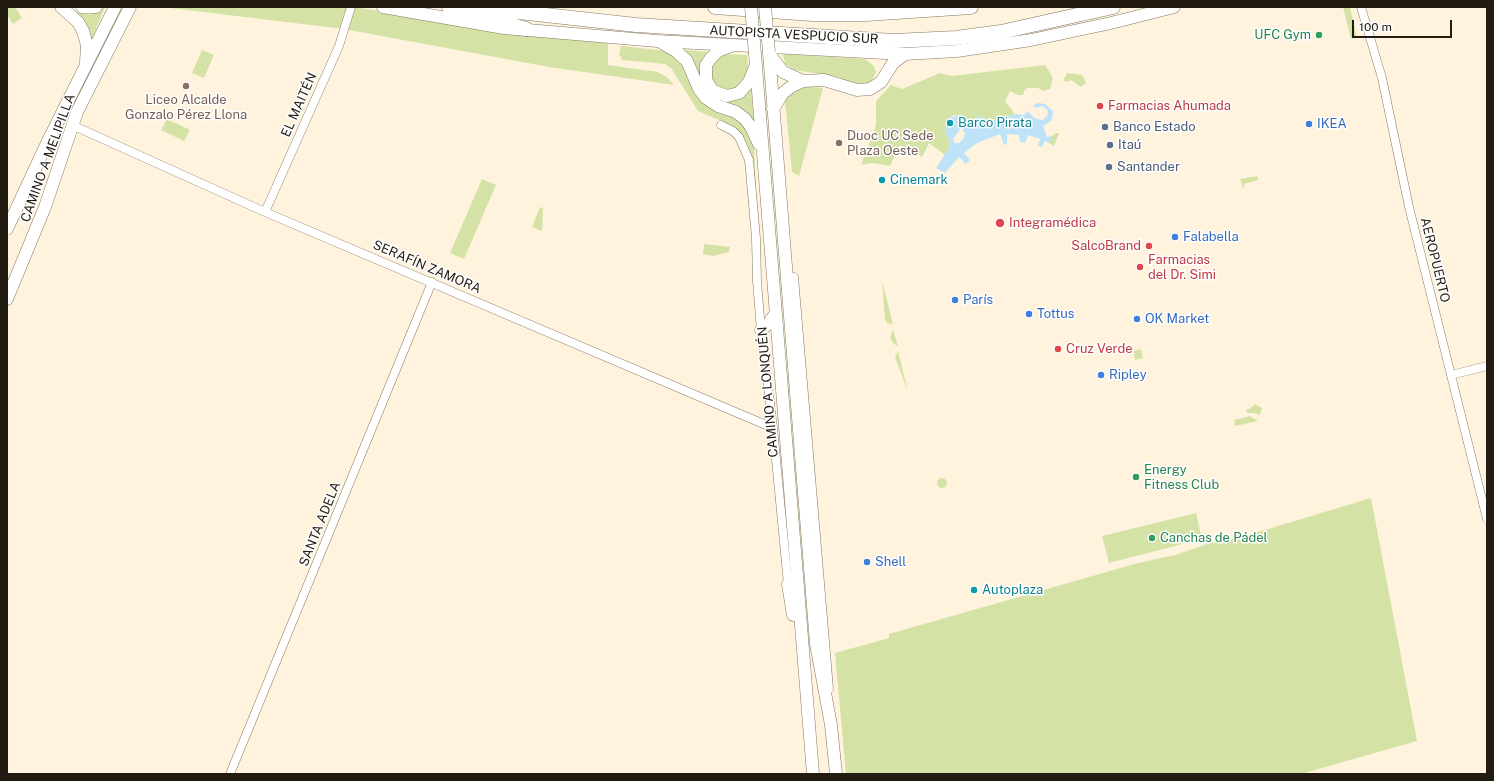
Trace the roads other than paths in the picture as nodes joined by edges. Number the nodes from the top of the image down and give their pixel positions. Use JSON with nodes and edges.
{"nodes":[{"id":1,"x":61,"y":7,"type":"edge"},
{"id":2,"x":82,"y":7,"type":"edge"},
{"id":3,"x":96,"y":7,"type":"edge"},
{"id":4,"x":115,"y":7,"type":"edge"},
{"id":5,"x":130,"y":7,"type":"edge"},
{"id":6,"x":136,"y":7,"type":"edge"},
{"id":7,"x":351,"y":7,"type":"edge"},
{"id":8,"x":382,"y":7,"type":"edge"},
{"id":9,"x":449,"y":7,"type":"edge"},
{"id":10,"x":473,"y":7,"type":"edge"},
{"id":11,"x":715,"y":7,"type":"edge"},
{"id":12,"x":751,"y":7,"type":"edge"},
{"id":13,"x":765,"y":7,"type":"edge"},
{"id":14,"x":971,"y":7,"type":"edge"},
{"id":15,"x":1113,"y":7,"type":"edge"},
{"id":16,"x":1174,"y":7,"type":"edge"},
{"id":17,"x":1361,"y":7,"type":"edge"},
{"id":18,"x":122,"y":21,"type":"junction"},
{"id":19,"x":526,"y":29,"type":"junction"},
{"id":20,"x":657,"y":41,"type":"junction"},
{"id":21,"x":733,"y":45,"type":"junction"},
{"id":22,"x":769,"y":53,"type":"junction"},
{"id":23,"x":869,"y":53,"type":"junction"},
{"id":24,"x":905,"y":54,"type":"junction"},
{"id":25,"x":756,"y":58,"type":"junction"},
{"id":26,"x":84,"y":71,"type":"junction"},
{"id":27,"x":883,"y":78,"type":"junction"},
{"id":28,"x":803,"y":81,"type":"junction"},
{"id":29,"x":773,"y":109,"type":"junction"},
{"id":30,"x":72,"y":125,"type":"junction"},
{"id":31,"x":721,"y":125,"type":"dead end"},
{"id":32,"x":763,"y":158,"type":"junction"},
{"id":33,"x":265,"y":212,"type":"junction"},
{"id":34,"x":781,"y":216,"type":"junction"},
{"id":35,"x":7,"y":229,"type":"edge"},
{"id":36,"x":794,"y":277,"type":"joint"},
{"id":37,"x":432,"y":282,"type":"junction"},
{"id":38,"x":7,"y":299,"type":"edge"},
{"id":39,"x":775,"y":314,"type":"junction"},
{"id":40,"x":761,"y":330,"type":"junction"},
{"id":41,"x":1487,"y":366,"type":"edge"},
{"id":42,"x":1451,"y":375,"type":"junction"},
{"id":43,"x":773,"y":428,"type":"junction"},
{"id":44,"x":1487,"y":519,"type":"edge"},
{"id":45,"x":788,"y":584,"type":"joint"},
{"id":46,"x":803,"y":655,"type":"junction"},
{"id":47,"x":831,"y":725,"type":"junction"},
{"id":48,"x":230,"y":774,"type":"edge"},
{"id":49,"x":813,"y":774,"type":"edge"},
{"id":50,"x":836,"y":774,"type":"edge"}],
"edges":[{"from":1,"to":26,"type":"main road"},
{"from":2,"to":3,"type":"main road"},
{"from":4,"to":26,"type":"main road","name":"CAMINO A MELIPILLA"},
{"from":5,"to":18,"type":"main road","name":"CAMINO A MELIPILLA"},
{"from":6,"to":18,"type":"main road"},
{"from":7,"to":33,"type":"street","name":"EL MAITÉN"},
{"from":8,"to":19,"type":"main road"},
{"from":9,"to":19,"type":"highway"},
{"from":10,"to":15,"type":"highway","name":"AUTOPISTA VESPUCIO SUR"},
{"from":11,"to":14,"type":"highway","name":"AUTOPISTA VESPUCIO SUR"},
{"from":12,"to":25,"type":"main road","name":"CAMINO A LONQUÉN","bridge":true},
{"from":13,"to":22,"type":"main road","name":"CAMINO A LONQUÉN","bridge":true},
{"from":16,"to":24,"type":"main road"},
{"from":17,"to":42,"type":"street","name":"AEROPUERTO"},
{"from":18,"to":30,"type":"main road","name":"CAMINO A MELIPILLA"},
{"from":19,"to":20,"type":"main road"},
{"from":20,"to":21,"type":"main road"},
{"from":20,"to":32,"type":"main road"},
{"from":21,"to":23,"type":"main road"},
{"from":21,"to":25,"type":"main road"},
{"from":22,"to":28,"type":"main road"},
{"from":22,"to":29,"type":"main road","name":"CAMINO A LONQUÉN"},
{"from":23,"to":24,"type":"main road"},
{"from":23,"to":27,"type":"main road"},
{"from":24,"to":27,"type":"main road"},
{"from":25,"to":32,"type":"main road","name":"CAMINO A LONQUÉN"},
{"from":26,"to":35,"type":"main road","name":"CAMINO A MELIPILLA"},
{"from":27,"to":28,"type":"main road"},
{"from":28,"to":29,"type":"main road"},
{"from":29,"to":34,"type":"main road","name":"CAMINO A LONQUÉN"},
{"from":30,"to":33,"type":"street","name":"SERAFÍN ZAMORA"},
{"from":30,"to":38,"type":"main road","name":"CAMINO A MELIPILLA"},
{"from":31,"to":40,"type":"street","name":"CAMINO A LONQUÉN"},
{"from":32,"to":39,"type":"main road","name":"CAMINO A LONQUÉN"},
{"from":33,"to":37,"type":"street","name":"SERAFÍN ZAMORA"},
{"from":34,"to":36,"type":"main road"},
{"from":34,"to":47,"type":"main road","name":"CAMINO A LONQUÉN"},
{"from":36,"to":47,"type":"street","name":"CAMINO A LONQUÉN"},
{"from":37,"to":43,"type":"street","name":"SERAFÍN ZAMORA"},
{"from":37,"to":48,"type":"street","name":"SANTA ADELA"},
{"from":39,"to":40,"type":"main road"},
{"from":39,"to":46,"type":"main road","name":"CAMINO A LONQUÉN"},
{"from":40,"to":43,"type":"street","name":"CAMINO A LONQUÉN"},
{"from":41,"to":42,"type":"street"},
{"from":42,"to":44,"type":"street","name":"AEROPUERTO"},
{"from":43,"to":45,"type":"street","name":"CAMINO A LONQUÉN"},
{"from":45,"to":46,"type":"main road"},
{"from":46,"to":49,"type":"main road","name":"CAMINO A LONQUÉN"},
{"from":47,"to":50,"type":"main road","name":"CAMINO A LONQUÉN"}]}
